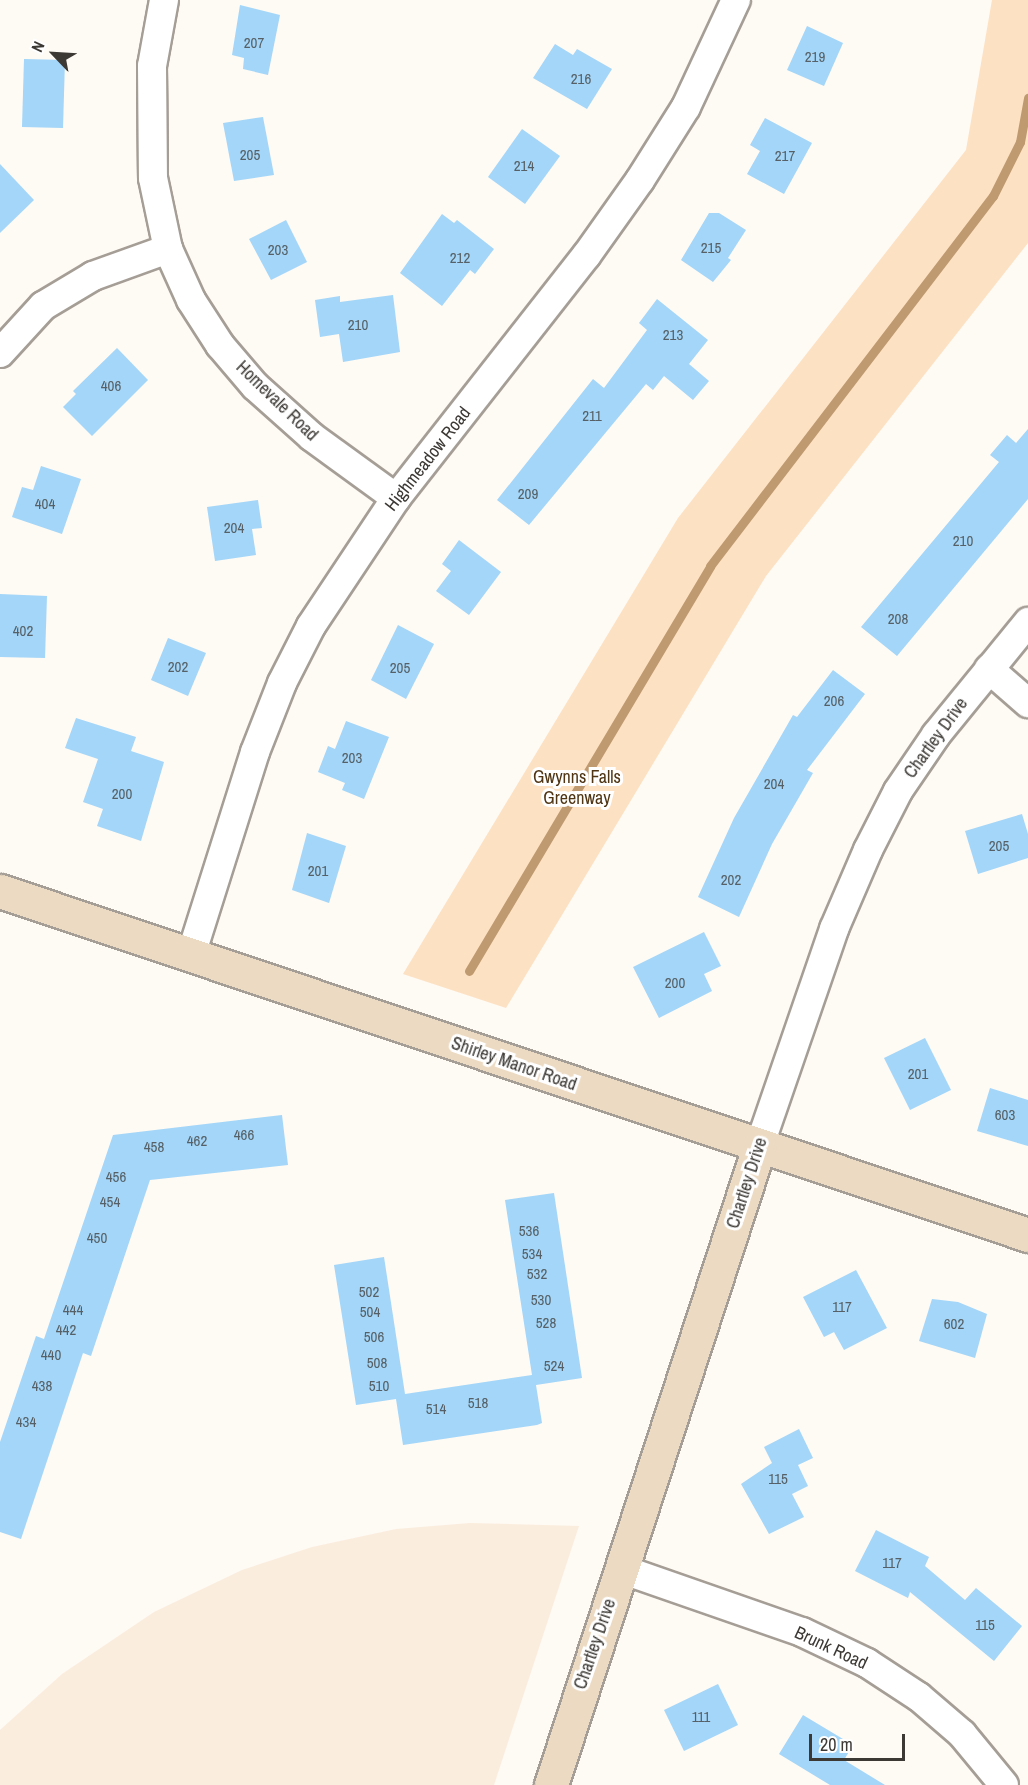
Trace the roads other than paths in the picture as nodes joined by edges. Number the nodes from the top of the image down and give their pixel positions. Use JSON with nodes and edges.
{"nodes":[{"id":1,"x":164,"y":0,"type":"edge"},
{"id":2,"x":736,"y":0,"type":"edge"},
{"id":3,"x":168,"y":249,"type":"junction"},
{"id":4,"x":0,"y":352,"type":"edge"},
{"id":5,"x":396,"y":498,"type":"junction"},
{"id":6,"x":1028,"y":622,"type":"edge"},
{"id":7,"x":989,"y":669,"type":"junction"},
{"id":8,"x":1028,"y":704,"type":"edge"},
{"id":9,"x":0,"y":891,"type":"edge"},
{"id":10,"x":191,"y":955,"type":"junction"},
{"id":11,"x":759,"y":1147,"type":"junction"},
{"id":12,"x":1028,"y":1236,"type":"edge"},
{"id":13,"x":621,"y":1569,"type":"junction"},
{"id":14,"x":551,"y":1785,"type":"edge"},
{"id":15,"x":1004,"y":1785,"type":"edge"}],
"edges":[{"from":1,"to":3,"type":"street","name":"Homevale Road"},
{"from":2,"to":5,"type":"street","name":"Highmeadow Road"},
{"from":3,"to":4,"type":"street"},
{"from":3,"to":5,"type":"street","name":"Homevale Road"},
{"from":5,"to":10,"type":"street","name":"Highmeadow Road"},
{"from":6,"to":7,"type":"street","name":"Chartley Drive"},
{"from":7,"to":8,"type":"street"},
{"from":7,"to":11,"type":"street","name":"Chartley Drive"},
{"from":9,"to":10,"type":"street","name":"Shirley Manor Road"},
{"from":10,"to":11,"type":"street","name":"Shirley Manor Road"},
{"from":11,"to":12,"type":"street","name":"Shirley Manor Road"},
{"from":11,"to":13,"type":"street","name":"Chartley Drive"},
{"from":13,"to":14,"type":"street","name":"Chartley Drive"},
{"from":13,"to":15,"type":"street","name":"Brunk Road"}]}
